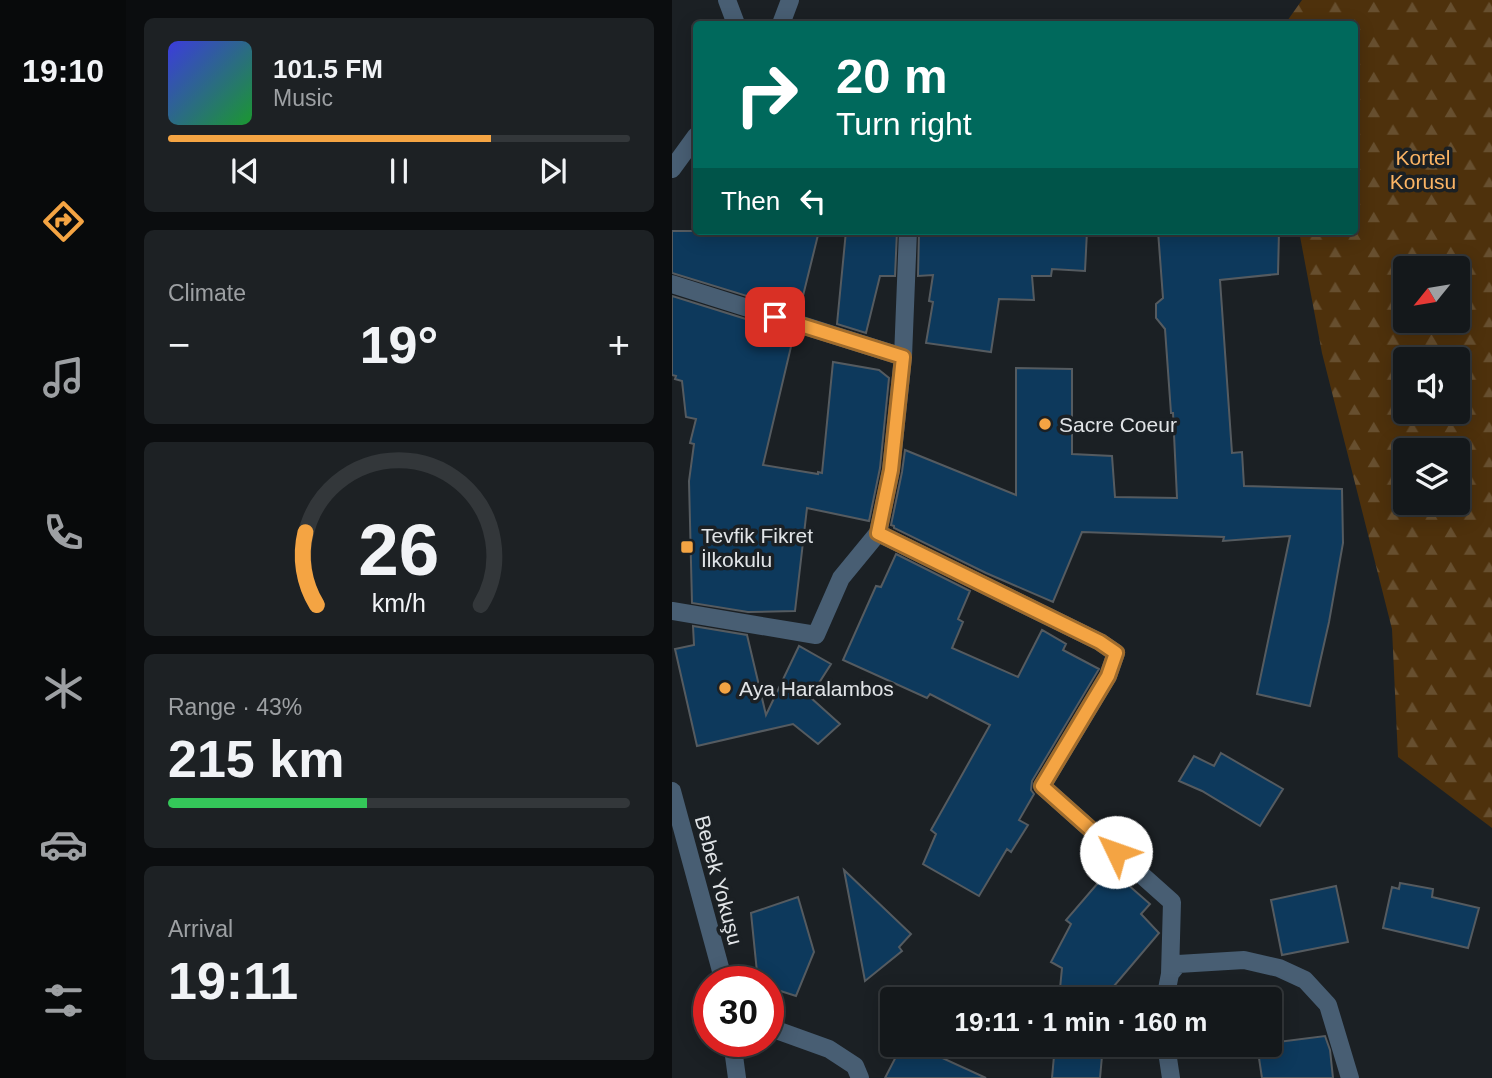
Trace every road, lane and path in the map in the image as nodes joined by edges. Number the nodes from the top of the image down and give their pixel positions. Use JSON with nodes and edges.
{"nodes":[{"id":1,"x":727,"y":0,"type":"edge"},
{"id":2,"x":790,"y":0,"type":"edge"},
{"id":3,"x":735,"y":21,"type":"edge"},
{"id":4,"x":782,"y":21,"type":"edge"},
{"id":5,"x":693,"y":140,"type":"edge"},
{"id":6,"x":672,"y":169,"type":"edge"},
{"id":7,"x":908,"y":235,"type":"edge"},
{"id":8,"x":672,"y":284,"type":"edge"},
{"id":9,"x":903,"y":357,"type":"junction"},
{"id":10,"x":878,"y":533,"type":"junction"},
{"id":11,"x":672,"y":611,"type":"edge"},
{"id":12,"x":672,"y":790,"type":"edge"},
{"id":13,"x":720,"y":966,"type":"edge"},
{"id":14,"x":1170,"y":974,"type":"junction"},
{"id":15,"x":1167,"y":987,"type":"edge"},
{"id":16,"x":784,"y":1033,"type":"edge"},
{"id":17,"x":734,"y":1057,"type":"edge"},
{"id":18,"x":1168,"y":1057,"type":"edge"},
{"id":19,"x":737,"y":1078,"type":"edge"},
{"id":20,"x":860,"y":1078,"type":"edge"},
{"id":21,"x":1171,"y":1078,"type":"edge"},
{"id":22,"x":1350,"y":1078,"type":"edge"}],
"edges":[{"from":1,"to":3,"type":"street"},
{"from":2,"to":4,"type":"street"},
{"from":5,"to":6,"type":"street"},
{"from":7,"to":9,"type":"street"},
{"from":8,"to":9,"type":"street"},
{"from":9,"to":10,"type":"street"},
{"from":10,"to":11,"type":"street"},
{"from":10,"to":14,"type":"street"},
{"from":12,"to":13,"type":"street","name":"Bebek Yokuşu"},
{"from":14,"to":15,"type":"street"},
{"from":14,"to":22,"type":"street"},
{"from":16,"to":20,"type":"street"},
{"from":17,"to":19,"type":"street"},
{"from":18,"to":21,"type":"street"}]}
